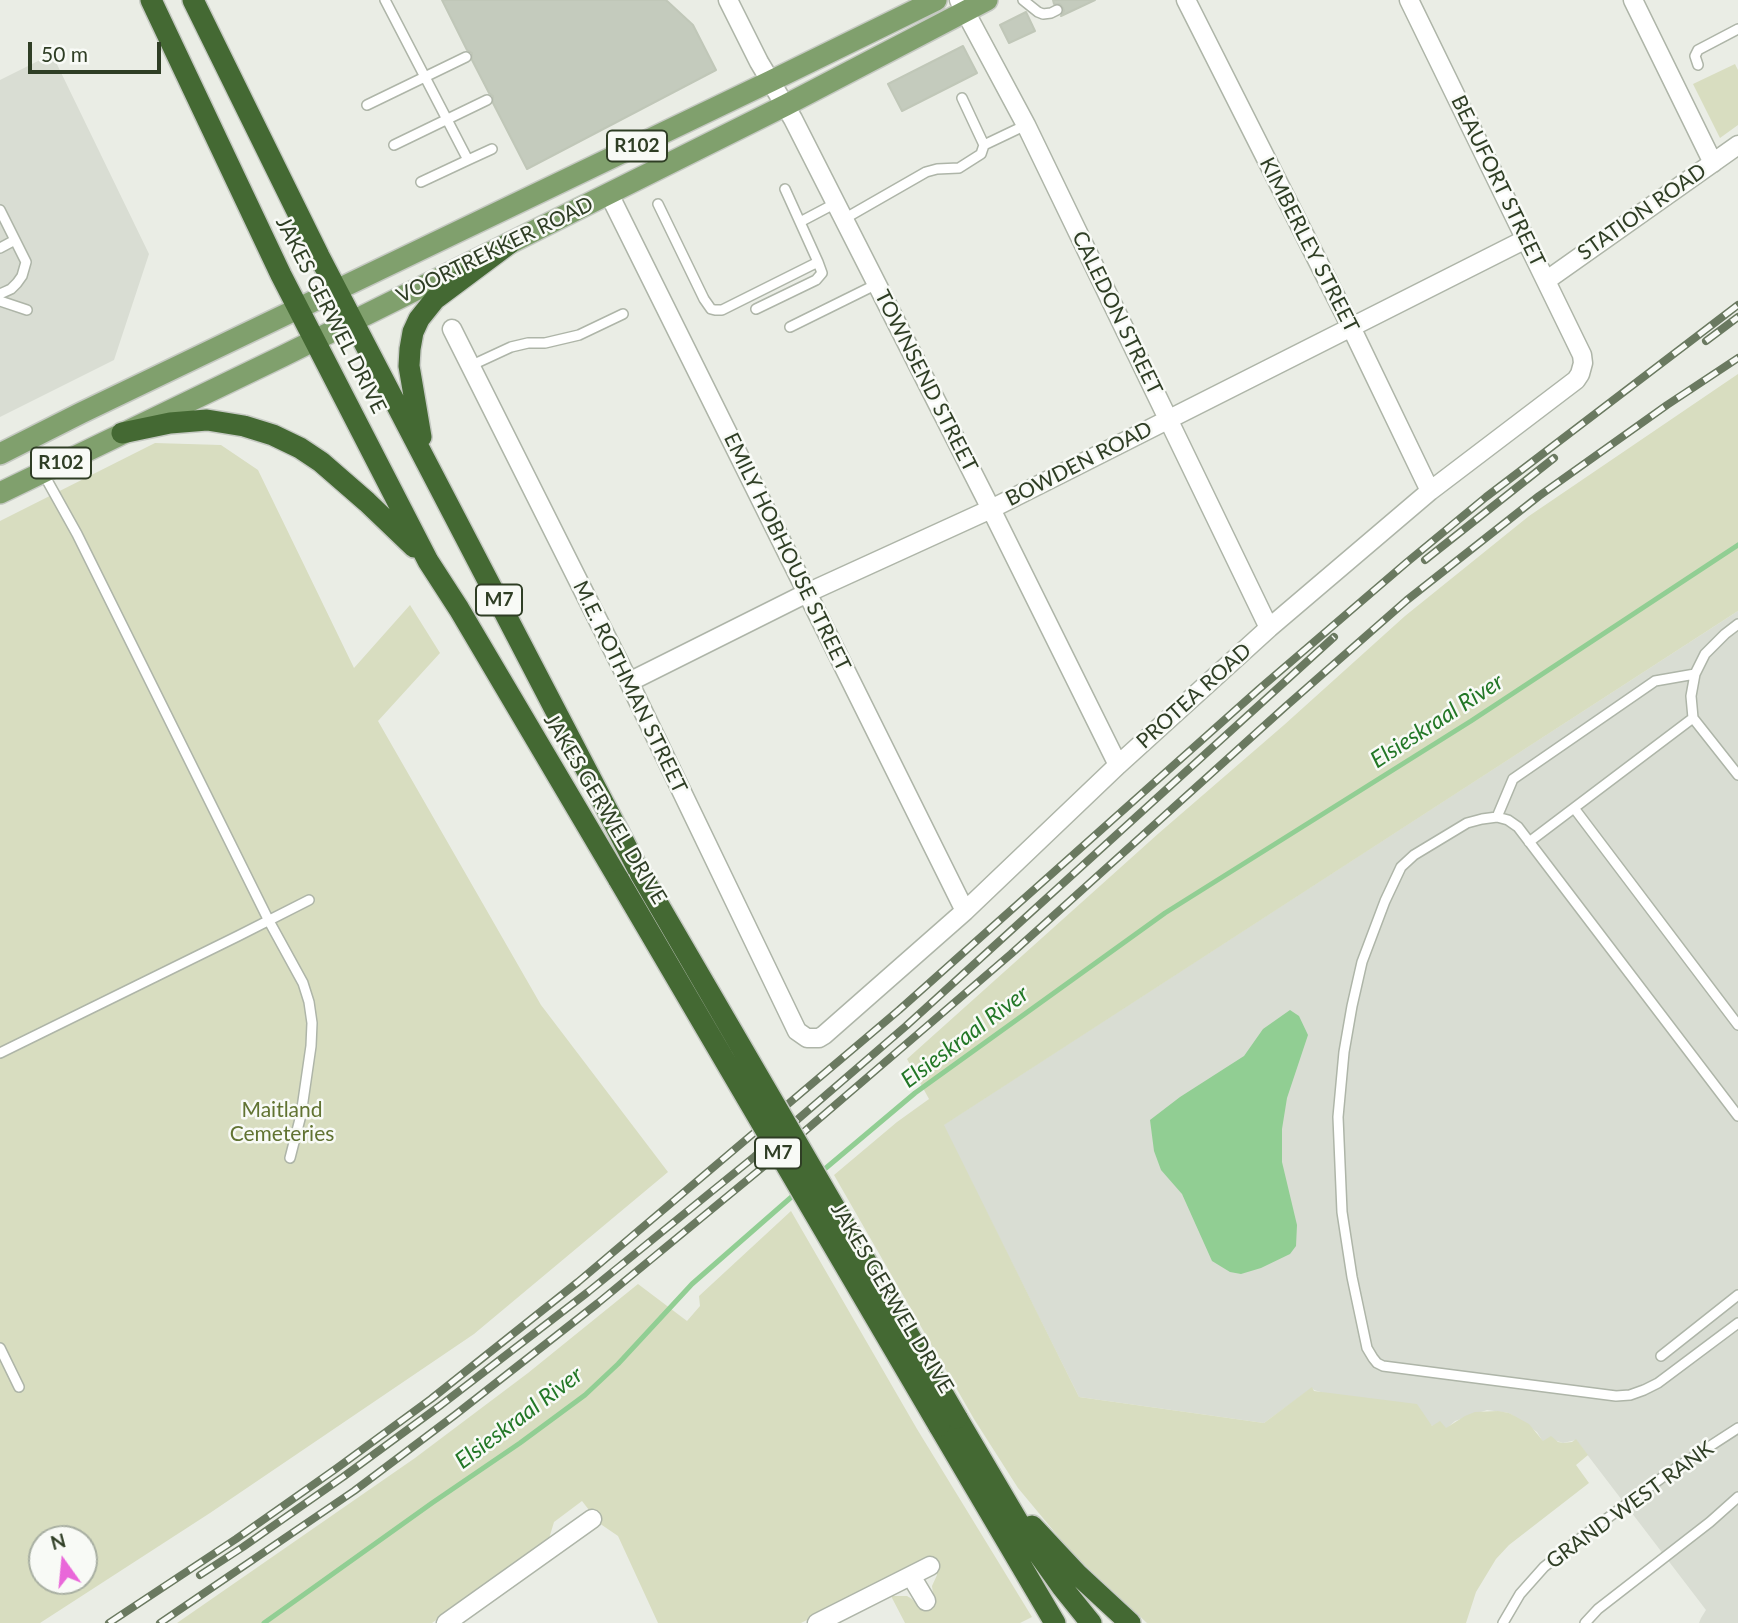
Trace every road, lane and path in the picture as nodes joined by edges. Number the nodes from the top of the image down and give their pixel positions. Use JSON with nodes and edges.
{"nodes":[{"id":1,"x":151,"y":0,"type":"edge"},
{"id":2,"x":193,"y":0,"type":"edge"},
{"id":3,"x":385,"y":0,"type":"edge"},
{"id":4,"x":728,"y":0,"type":"edge"},
{"id":5,"x":936,"y":0,"type":"edge"},
{"id":6,"x":987,"y":0,"type":"edge"},
{"id":7,"x":1023,"y":0,"type":"edge"},
{"id":8,"x":1186,"y":0,"type":"edge"},
{"id":9,"x":1409,"y":0,"type":"edge"},
{"id":10,"x":1633,"y":0,"type":"edge"},
{"id":11,"x":962,"y":6,"type":"edge"},
{"id":12,"x":1057,"y":10,"type":"dead end"},
{"id":13,"x":1738,"y":29,"type":"edge"},
{"id":14,"x":466,"y":57,"type":"dead end"},
{"id":15,"x":1698,"y":65,"type":"dead end"},
{"id":16,"x":425,"y":77,"type":"junction"},
{"id":17,"x":771,"y":82,"type":"junction"},
{"id":18,"x":962,"y":99,"type":"dead end"},
{"id":19,"x":487,"y":100,"type":"dead end"},
{"id":20,"x":367,"y":105,"type":"dead end"},
{"id":21,"x":786,"y":105,"type":"junction"},
{"id":22,"x":446,"y":119,"type":"junction"},
{"id":23,"x":1026,"y":125,"type":"junction"},
{"id":24,"x":394,"y":145,"type":"dead end"},
{"id":25,"x":984,"y":145,"type":"junction"},
{"id":26,"x":1738,"y":145,"type":"edge"},
{"id":27,"x":492,"y":149,"type":"dead end"},
{"id":28,"x":468,"y":160,"type":"junction"},
{"id":29,"x":1713,"y":163,"type":"junction"},
{"id":30,"x":421,"y":183,"type":"dead end"},
{"id":31,"x":785,"y":189,"type":"dead end"},
{"id":32,"x":609,"y":194,"type":"junction"},
{"id":33,"x":658,"y":204,"type":"dead end"},
{"id":34,"x":0,"y":210,"type":"edge"},
{"id":35,"x":840,"y":211,"type":"junction"},
{"id":36,"x":800,"y":222,"type":"junction"},
{"id":37,"x":1526,"y":239,"type":"junction"},
{"id":38,"x":15,"y":240,"type":"junction"},
{"id":39,"x":510,"y":243,"type":"junction"},
{"id":40,"x":0,"y":248,"type":"edge"},
{"id":41,"x":818,"y":262,"type":"junction"},
{"id":42,"x":1547,"y":280,"type":"junction"},
{"id":43,"x":877,"y":284,"type":"junction"},
{"id":44,"x":338,"y":290,"type":"junction"},
{"id":45,"x":0,"y":294,"type":"edge"},
{"id":46,"x":0,"y":301,"type":"edge"},
{"id":47,"x":299,"y":309,"type":"junction"},
{"id":48,"x":756,"y":309,"type":"dead end"},
{"id":49,"x":27,"y":310,"type":"dead end"},
{"id":50,"x":623,"y":314,"type":"dead end"},
{"id":51,"x":352,"y":320,"type":"junction"},
{"id":52,"x":790,"y":327,"type":"dead end"},
{"id":53,"x":1351,"y":327,"type":"junction"},
{"id":54,"x":452,"y":329,"type":"dead end"},
{"id":55,"x":314,"y":340,"type":"junction"},
{"id":56,"x":1583,"y":363,"type":"joint"},
{"id":57,"x":470,"y":366,"type":"junction"},
{"id":58,"x":1168,"y":419,"type":"junction"},
{"id":59,"x":122,"y":433,"type":"junction"},
{"id":60,"x":0,"y":454,"type":"edge"},
{"id":61,"x":426,"y":459,"type":"junction"},
{"id":62,"x":43,"y":472,"type":"junction"},
{"id":63,"x":1430,"y":491,"type":"junction"},
{"id":64,"x":0,"y":493,"type":"edge"},
{"id":65,"x":991,"y":509,"type":"junction"},
{"id":66,"x":428,"y":561,"type":"junction"},
{"id":67,"x":807,"y":593,"type":"junction"},
{"id":68,"x":1738,"y":624,"type":"edge"},
{"id":69,"x":1269,"y":628,"type":"junction"},
{"id":70,"x":1695,"y":674,"type":"junction"},
{"id":71,"x":629,"y":682,"type":"junction"},
{"id":72,"x":1693,"y":718,"type":"junction"},
{"id":73,"x":1118,"y":765,"type":"junction"},
{"id":74,"x":1738,"y":775,"type":"edge"},
{"id":75,"x":1574,"y":808,"type":"junction"},
{"id":76,"x":1497,"y":817,"type":"junction"},
{"id":77,"x":1530,"y":842,"type":"junction"},
{"id":78,"x":309,"y":900,"type":"dead end"},
{"id":79,"x":965,"y":911,"type":"junction"},
{"id":80,"x":269,"y":921,"type":"junction"},
{"id":81,"x":1738,"y":1025,"type":"edge"},
{"id":82,"x":813,"y":1039,"type":"joint"},
{"id":83,"x":0,"y":1053,"type":"edge"},
{"id":84,"x":1738,"y":1116,"type":"edge"},
{"id":85,"x":290,"y":1158,"type":"dead end"},
{"id":86,"x":1737,"y":1299,"type":"edge"},
{"id":87,"x":1738,"y":1323,"type":"edge"},
{"id":88,"x":0,"y":1348,"type":"edge"},
{"id":89,"x":1661,"y":1356,"type":"dead end"},
{"id":90,"x":19,"y":1387,"type":"dead end"},
{"id":91,"x":948,"y":1422,"type":"junction"},
{"id":92,"x":1738,"y":1428,"type":"edge"},
{"id":93,"x":1000,"y":1491,"type":"junction"},
{"id":94,"x":1738,"y":1497,"type":"edge"},
{"id":95,"x":592,"y":1519,"type":"dead end"},
{"id":96,"x":930,"y":1566,"type":"dead end"},
{"id":97,"x":911,"y":1576,"type":"junction"},
{"id":98,"x":926,"y":1601,"type":"dead end"},
{"id":99,"x":446,"y":1623,"type":"edge"},
{"id":100,"x":817,"y":1623,"type":"edge"},
{"id":101,"x":1055,"y":1623,"type":"edge"},
{"id":102,"x":1091,"y":1623,"type":"edge"},
{"id":103,"x":1130,"y":1623,"type":"edge"},
{"id":104,"x":1503,"y":1623,"type":"edge"},
{"id":105,"x":1585,"y":1623,"type":"edge"}],
"edges":[{"from":1,"to":47,"type":"highway","name":"JAKES GERWEL DRIVE","number":"M7"},
{"from":2,"to":44,"type":"highway","name":"JAKES GERWEL DRIVE","number":"M7"},
{"from":3,"to":16,"type":"lane"},
{"from":4,"to":17,"type":"street","name":"TOWNSEND STREET"},
{"from":5,"to":17,"type":"main road","name":"VOORTREKKER ROAD","number":"R102"},
{"from":6,"to":11,"type":"main road","name":"VOORTREKKER ROAD","number":"R102"},
{"from":7,"to":12,"type":"lane"},
{"from":8,"to":53,"type":"street","name":"KIMBERLEY STREET"},
{"from":9,"to":37,"type":"street","name":"BEAUFORT STREET"},
{"from":10,"to":29,"type":"street"},
{"from":11,"to":21,"type":"main road","name":"VOORTREKKER ROAD","number":"R102"},
{"from":11,"to":23,"type":"street","name":"CALEDON STREET"},
{"from":13,"to":15,"type":"lane"},
{"from":14,"to":16,"type":"lane"},
{"from":16,"to":20,"type":"lane"},
{"from":16,"to":22,"type":"lane"},
{"from":17,"to":21,"type":"street","name":"TOWNSEND STREET"},
{"from":17,"to":44,"type":"main road","name":"VOORTREKKER ROAD","number":"R102"},
{"from":18,"to":25,"type":"lane"},
{"from":19,"to":22,"type":"lane"},
{"from":21,"to":32,"type":"main road","name":"VOORTREKKER ROAD","number":"R102"},
{"from":21,"to":35,"type":"street","name":"TOWNSEND STREET"},
{"from":22,"to":24,"type":"lane"},
{"from":22,"to":28,"type":"lane"},
{"from":23,"to":25,"type":"lane"},
{"from":23,"to":58,"type":"street","name":"CALEDON STREET"},
{"from":25,"to":35,"type":"lane"},
{"from":26,"to":29,"type":"street","name":"STATION ROAD"},
{"from":27,"to":28,"type":"lane"},
{"from":28,"to":30,"type":"lane"},
{"from":29,"to":42,"type":"street","name":"STATION ROAD"},
{"from":31,"to":36,"type":"lane"},
{"from":32,"to":39,"type":"main road","name":"VOORTREKKER ROAD","number":"R102"},
{"from":32,"to":67,"type":"street","name":"EMILY HOBHOUSE STREET"},
{"from":33,"to":41,"type":"lane"},
{"from":34,"to":38,"type":"lane"},
{"from":35,"to":36,"type":"lane"},
{"from":35,"to":43,"type":"street","name":"TOWNSEND STREET"},
{"from":36,"to":41,"type":"lane"},
{"from":37,"to":42,"type":"street","name":"BEAUFORT STREET"},
{"from":37,"to":53,"type":"street","name":"BOWDEN ROAD"},
{"from":38,"to":40,"type":"lane"},
{"from":38,"to":45,"type":"lane"},
{"from":39,"to":51,"type":"main road","name":"VOORTREKKER ROAD","number":"R102"},
{"from":39,"to":61,"type":"highway"},
{"from":41,"to":48,"type":"lane"},
{"from":42,"to":56,"type":"street","name":"BEAUFORT STREET"},
{"from":43,"to":52,"type":"lane"},
{"from":43,"to":65,"type":"street","name":"TOWNSEND STREET"},
{"from":44,"to":47,"type":"main road","name":"VOORTREKKER ROAD","number":"R102"},
{"from":44,"to":51,"type":"highway","name":"JAKES GERWEL DRIVE","number":"M7"},
{"from":46,"to":49,"type":"lane"},
{"from":47,"to":55,"type":"highway","name":"JAKES GERWEL DRIVE","number":"M7"},
{"from":47,"to":60,"type":"main road","name":"VOORTREKKER ROAD","number":"R102"},
{"from":50,"to":57,"type":"lane"},
{"from":51,"to":55,"type":"main road","name":"VOORTREKKER ROAD","number":"R102"},
{"from":51,"to":61,"type":"highway","name":"JAKES GERWEL DRIVE","number":"M7"},
{"from":53,"to":58,"type":"street","name":"BOWDEN ROAD"},
{"from":53,"to":63,"type":"street","name":"KIMBERLEY STREET"},
{"from":54,"to":57,"type":"street","name":"M.E. ROTHMAN STREET"},
{"from":55,"to":59,"type":"main road","name":"VOORTREKKER ROAD","number":"R102"},
{"from":55,"to":66,"type":"highway","name":"JAKES GERWEL DRIVE","number":"M7"},
{"from":56,"to":63,"type":"street","name":"PROTEA ROAD"},
{"from":57,"to":71,"type":"street","name":"M.E. ROTHMAN STREET"},
{"from":58,"to":65,"type":"street","name":"BOWDEN ROAD"},
{"from":58,"to":69,"type":"street","name":"CALEDON STREET"},
{"from":59,"to":62,"type":"main road","name":"VOORTREKKER ROAD","number":"R102"},
{"from":59,"to":66,"type":"highway"},
{"from":61,"to":91,"type":"highway","name":"JAKES GERWEL DRIVE","number":"M7","bridge":true},
{"from":62,"to":64,"type":"main road","name":"VOORTREKKER ROAD","number":"R102"},
{"from":62,"to":80,"type":"lane"},
{"from":63,"to":69,"type":"street","name":"PROTEA ROAD"},
{"from":65,"to":67,"type":"street","name":"BOWDEN ROAD"},
{"from":65,"to":73,"type":"street","name":"TOWNSEND STREET"},
{"from":66,"to":91,"type":"highway","name":"JAKES GERWEL DRIVE","number":"M7","bridge":true},
{"from":67,"to":71,"type":"street","name":"BOWDEN ROAD"},
{"from":67,"to":79,"type":"street","name":"EMILY HOBHOUSE STREET"},
{"from":68,"to":70,"type":"lane"},
{"from":69,"to":73,"type":"street","name":"PROTEA ROAD"},
{"from":70,"to":72,"type":"lane"},
{"from":70,"to":76,"type":"lane"},
{"from":71,"to":82,"type":"street","name":"M.E. ROTHMAN STREET"},
{"from":72,"to":74,"type":"lane"},
{"from":72,"to":75,"type":"lane"},
{"from":73,"to":79,"type":"street","name":"PROTEA ROAD"},
{"from":75,"to":77,"type":"lane"},
{"from":75,"to":81,"type":"lane"},
{"from":76,"to":77,"type":"lane"},
{"from":76,"to":87,"type":"lane"},
{"from":77,"to":84,"type":"lane"},
{"from":78,"to":80,"type":"lane"},
{"from":79,"to":82,"type":"street","name":"PROTEA ROAD"},
{"from":80,"to":83,"type":"lane"},
{"from":80,"to":85,"type":"lane"},
{"from":86,"to":89,"type":"lane"},
{"from":88,"to":90,"type":"lane"},
{"from":91,"to":93,"type":"highway","name":"JAKES GERWEL DRIVE","number":"M7"},
{"from":91,"to":101,"type":"highway","name":"JAKES GERWEL DRIVE","number":"M7"},
{"from":92,"to":104,"type":"lane","name":"GRAND WEST RANK"},
{"from":93,"to":102,"type":"highway","name":"JAKES GERWEL DRIVE","number":"M7"},
{"from":93,"to":103,"type":"highway"},
{"from":94,"to":105,"type":"lane"},
{"from":95,"to":99,"type":"street"},
{"from":96,"to":97,"type":"street"},
{"from":97,"to":98,"type":"street"},
{"from":97,"to":100,"type":"street"}]}
